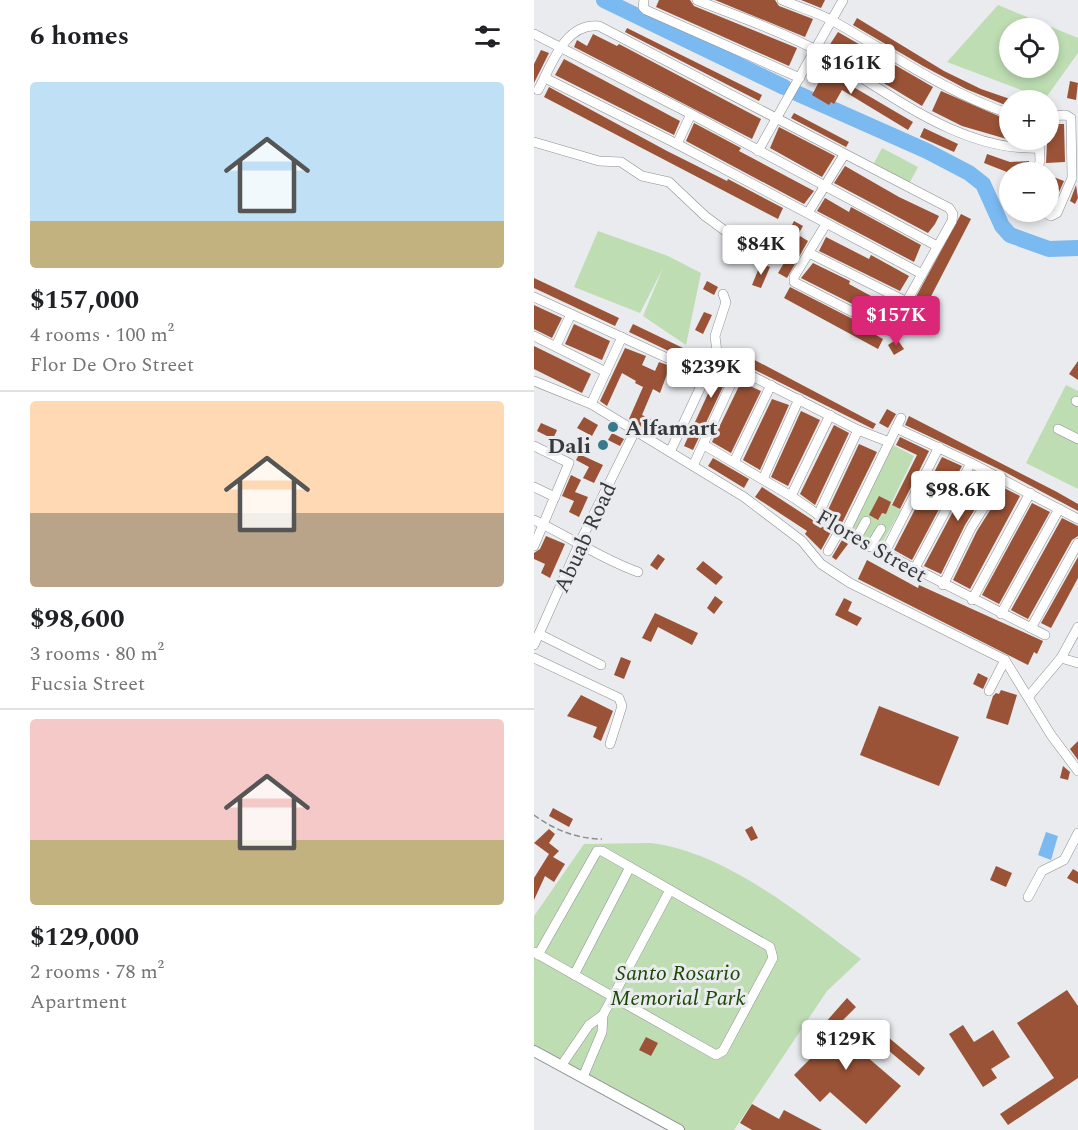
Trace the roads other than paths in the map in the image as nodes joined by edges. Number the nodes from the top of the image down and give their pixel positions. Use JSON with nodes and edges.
{"nodes":[{"id":1,"x":697,"y":0,"type":"edge"},
{"id":2,"x":782,"y":0,"type":"edge"},
{"id":3,"x":843,"y":0,"type":"edge"},
{"id":4,"x":641,"y":1,"type":"edge"},
{"id":5,"x":832,"y":20,"type":"junction"},
{"id":6,"x":534,"y":34,"type":"edge"},
{"id":7,"x":561,"y":47,"type":"junction"},
{"id":8,"x":814,"y":49,"type":"junction"},
{"id":9,"x":545,"y":78,"type":"junction"},
{"id":10,"x":800,"y":78,"type":"junction"},
{"id":11,"x":538,"y":90,"type":"dead end"},
{"id":12,"x":999,"y":110,"type":"edge"},
{"id":13,"x":691,"y":114,"type":"junction"},
{"id":14,"x":1059,"y":115,"type":"edge"},
{"id":15,"x":776,"y":120,"type":"junction"},
{"id":16,"x":534,"y":142,"type":"edge"},
{"id":17,"x":677,"y":144,"type":"junction"},
{"id":18,"x":999,"y":144,"type":"edge"},
{"id":19,"x":758,"y":151,"type":"junction"},
{"id":20,"x":844,"y":155,"type":"junction"},
{"id":21,"x":826,"y":186,"type":"junction"},
{"id":22,"x":1059,"y":208,"type":"edge"},
{"id":23,"x":808,"y":213,"type":"junction"},
{"id":24,"x":826,"y":224,"type":"junction"},
{"id":25,"x":742,"y":244,"type":"dead end"},
{"id":26,"x":937,"y":246,"type":"junction"},
{"id":27,"x":809,"y":253,"type":"junction"},
{"id":28,"x":922,"y":274,"type":"junction"},
{"id":29,"x":723,"y":294,"type":"dead end"},
{"id":30,"x":534,"y":297,"type":"edge"},
{"id":31,"x":907,"y":302,"type":"junction"},
{"id":32,"x":571,"y":314,"type":"junction"},
{"id":33,"x":534,"y":336,"type":"edge"},
{"id":34,"x":622,"y":337,"type":"junction"},
{"id":35,"x":556,"y":346,"type":"junction"},
{"id":36,"x":676,"y":362,"type":"dead end"},
{"id":37,"x":606,"y":372,"type":"junction"},
{"id":38,"x":534,"y":381,"type":"edge"},
{"id":39,"x":771,"y":385,"type":"junction"},
{"id":40,"x":799,"y":399,"type":"junction"},
{"id":41,"x":591,"y":404,"type":"junction"},
{"id":42,"x":830,"y":415,"type":"junction"},
{"id":43,"x":901,"y":418,"type":"dead end"},
{"id":44,"x":896,"y":428,"type":"junction"},
{"id":45,"x":858,"y":429,"type":"junction"},
{"id":46,"x":1058,"y":429,"type":"dead end"},
{"id":47,"x":635,"y":431,"type":"junction"},
{"id":48,"x":1078,"y":439,"type":"edge"},
{"id":49,"x":889,"y":442,"type":"junction"},
{"id":50,"x":704,"y":445,"type":"junction"},
{"id":51,"x":534,"y":446,"type":"edge"},
{"id":52,"x":939,"y":447,"type":"junction"},
{"id":53,"x":670,"y":452,"type":"junction"},
{"id":54,"x":734,"y":462,"type":"junction"},
{"id":55,"x":971,"y":463,"type":"junction"},
{"id":56,"x":693,"y":466,"type":"junction"},
{"id":57,"x":1002,"y":478,"type":"junction"},
{"id":58,"x":763,"y":479,"type":"junction"},
{"id":59,"x":534,"y":487,"type":"edge"},
{"id":60,"x":1030,"y":493,"type":"junction"},
{"id":61,"x":791,"y":496,"type":"junction"},
{"id":62,"x":555,"y":497,"type":"junction"},
{"id":63,"x":1059,"y":509,"type":"junction"},
{"id":64,"x":818,"y":515,"type":"junction"},
{"id":65,"x":1078,"y":519,"type":"edge"},
{"id":66,"x":534,"y":520,"type":"edge"},
{"id":67,"x":866,"y":521,"type":"dead end"},
{"id":68,"x":544,"y":525,"type":"junction"},
{"id":69,"x":881,"y":529,"type":"dead end"},
{"id":70,"x":842,"y":531,"type":"junction"},
{"id":71,"x":856,"y":539,"type":"junction"},
{"id":72,"x":580,"y":542,"type":"junction"},
{"id":73,"x":1078,"y":543,"type":"edge"},
{"id":74,"x":534,"y":546,"type":"edge"},
{"id":75,"x":870,"y":547,"type":"junction"},
{"id":76,"x":828,"y":551,"type":"dead end"},
{"id":77,"x":884,"y":554,"type":"junction"},
{"id":78,"x":914,"y":570,"type":"junction"},
{"id":79,"x":638,"y":572,"type":"dead end"},
{"id":80,"x":943,"y":585,"type":"junction"},
{"id":81,"x":972,"y":600,"type":"junction"},
{"id":82,"x":1001,"y":614,"type":"junction"},
{"id":83,"x":1078,"y":627,"type":"edge"},
{"id":84,"x":1031,"y":628,"type":"junction"},
{"id":85,"x":539,"y":634,"type":"junction"},
{"id":86,"x":1045,"y":635,"type":"dead end"},
{"id":87,"x":534,"y":645,"type":"edge"},
{"id":88,"x":534,"y":658,"type":"edge"},
{"id":89,"x":1061,"y":658,"type":"junction"},
{"id":90,"x":1005,"y":660,"type":"junction"},
{"id":91,"x":1078,"y":663,"type":"edge"},
{"id":92,"x":601,"y":664,"type":"dead end"},
{"id":93,"x":989,"y":692,"type":"dead end"},
{"id":94,"x":1029,"y":696,"type":"junction"},
{"id":95,"x":610,"y":744,"type":"dead end"},
{"id":96,"x":1078,"y":771,"type":"edge"},
{"id":97,"x":1078,"y":833,"type":"edge"},
{"id":98,"x":630,"y":867,"type":"junction"},
{"id":99,"x":670,"y":890,"type":"junction"},
{"id":100,"x":1028,"y":897,"type":"dead end"},
{"id":101,"x":536,"y":953,"type":"edge"},
{"id":102,"x":574,"y":975,"type":"junction"},
{"id":103,"x":613,"y":996,"type":"junction"},
{"id":104,"x":603,"y":1015,"type":"junction"},
{"id":105,"x":534,"y":1050,"type":"edge"},
{"id":106,"x":561,"y":1066,"type":"junction"},
{"id":107,"x":583,"y":1077,"type":"junction"},
{"id":108,"x":679,"y":1130,"type":"edge"}],
"edges":[{"from":1,"to":8,"type":"street"},
{"from":2,"to":5,"type":"street"},
{"from":3,"to":5,"type":"street"},
{"from":4,"to":10,"type":"street"},
{"from":5,"to":8,"type":"street"},
{"from":5,"to":12,"type":"street"},
{"from":6,"to":7,"type":"street"},
{"from":7,"to":9,"type":"street"},
{"from":7,"to":13,"type":"street"},
{"from":7,"to":15,"type":"street"},
{"from":8,"to":10,"type":"street"},
{"from":8,"to":18,"type":"street"},
{"from":9,"to":11,"type":"street"},
{"from":9,"to":17,"type":"street"},
{"from":10,"to":15,"type":"street"},
{"from":13,"to":17,"type":"street"},
{"from":13,"to":19,"type":"street"},
{"from":14,"to":22,"type":"street"},
{"from":15,"to":19,"type":"street"},
{"from":15,"to":20,"type":"street"},
{"from":16,"to":25,"type":"street"},
{"from":17,"to":23,"type":"street"},
{"from":19,"to":21,"type":"street"},
{"from":20,"to":21,"type":"street"},
{"from":20,"to":26,"type":"street"},
{"from":21,"to":23,"type":"street"},
{"from":21,"to":26,"type":"street"},
{"from":23,"to":24,"type":"street"},
{"from":24,"to":27,"type":"street"},
{"from":24,"to":28,"type":"street"},
{"from":26,"to":28,"type":"street"},
{"from":27,"to":31,"type":"street"},
{"from":27,"to":31,"type":"street"},
{"from":28,"to":31,"type":"street"},
{"from":29,"to":53,"type":"street"},
{"from":30,"to":32,"type":"street"},
{"from":32,"to":34,"type":"street"},
{"from":32,"to":35,"type":"street"},
{"from":33,"to":35,"type":"street"},
{"from":34,"to":36,"type":"street"},
{"from":34,"to":37,"type":"street"},
{"from":35,"to":37,"type":"street"},
{"from":37,"to":41,"type":"street"},
{"from":38,"to":41,"type":"street"},
{"from":39,"to":40,"type":"street"},
{"from":39,"to":50,"type":"street"},
{"from":39,"to":54,"type":"street"},
{"from":40,"to":42,"type":"street"},
{"from":40,"to":58,"type":"street"},
{"from":41,"to":47,"type":"street"},
{"from":42,"to":45,"type":"street"},
{"from":42,"to":61,"type":"street"},
{"from":43,"to":44,"type":"street"},
{"from":44,"to":49,"type":"street"},
{"from":44,"to":52,"type":"street"},
{"from":45,"to":49,"type":"street"},
{"from":45,"to":64,"type":"street"},
{"from":46,"to":48,"type":"street"},
{"from":47,"to":53,"type":"street"},
{"from":47,"to":72,"type":"street","name":"Abuab Road"},
{"from":49,"to":70,"type":"street"},
{"from":50,"to":54,"type":"street","name":"Flores Street"},
{"from":50,"to":56,"type":"street"},
{"from":51,"to":62,"type":"street"},
{"from":52,"to":55,"type":"street"},
{"from":52,"to":77,"type":"street"},
{"from":53,"to":56,"type":"street"},
{"from":54,"to":58,"type":"street","name":"Flores Street"},
{"from":55,"to":57,"type":"street"},
{"from":55,"to":78,"type":"street"},
{"from":56,"to":90,"type":"street"},
{"from":57,"to":60,"type":"street"},
{"from":57,"to":80,"type":"street"},
{"from":58,"to":61,"type":"street","name":"Flores Street"},
{"from":59,"to":62,"type":"street"},
{"from":60,"to":63,"type":"street"},
{"from":60,"to":81,"type":"street"},
{"from":61,"to":64,"type":"street","name":"Flores Street"},
{"from":62,"to":68,"type":"street"},
{"from":63,"to":65,"type":"street"},
{"from":63,"to":82,"type":"street"},
{"from":64,"to":70,"type":"street","name":"Flores Street"},
{"from":66,"to":68,"type":"street"},
{"from":67,"to":71,"type":"street"},
{"from":68,"to":72,"type":"street"},
{"from":68,"to":74,"type":"street"},
{"from":69,"to":75,"type":"street"},
{"from":70,"to":71,"type":"street","name":"Flores Street"},
{"from":70,"to":76,"type":"street"},
{"from":71,"to":75,"type":"street","name":"Flores Street"},
{"from":72,"to":79,"type":"street"},
{"from":72,"to":85,"type":"street","name":"Abuab Road"},
{"from":73,"to":84,"type":"street"},
{"from":75,"to":77,"type":"street","name":"Flores Street"},
{"from":77,"to":78,"type":"street","name":"Flores Street"},
{"from":78,"to":80,"type":"street","name":"Flores Street"},
{"from":80,"to":81,"type":"street","name":"Flores Street"},
{"from":81,"to":82,"type":"street","name":"Flores Street"},
{"from":82,"to":84,"type":"street","name":"Flores Street"},
{"from":83,"to":89,"type":"street"},
{"from":84,"to":86,"type":"street","name":"Flores Street"},
{"from":85,"to":87,"type":"street","name":"Abuab Road"},
{"from":85,"to":92,"type":"street"},
{"from":88,"to":95,"type":"street"},
{"from":89,"to":91,"type":"street"},
{"from":89,"to":94,"type":"street"},
{"from":90,"to":93,"type":"street"},
{"from":90,"to":94,"type":"street"},
{"from":94,"to":96,"type":"street"},
{"from":97,"to":100,"type":"street"},
{"from":98,"to":99,"type":"street"},
{"from":98,"to":101,"type":"street"},
{"from":98,"to":102,"type":"street"},
{"from":99,"to":103,"type":"street"},
{"from":99,"to":103,"type":"street"},
{"from":101,"to":102,"type":"street"},
{"from":102,"to":103,"type":"street"},
{"from":103,"to":104,"type":"street"},
{"from":104,"to":106,"type":"street"},
{"from":104,"to":107,"type":"street"},
{"from":105,"to":106,"type":"main road"},
{"from":106,"to":107,"type":"main road"},
{"from":107,"to":108,"type":"main road"}]}
